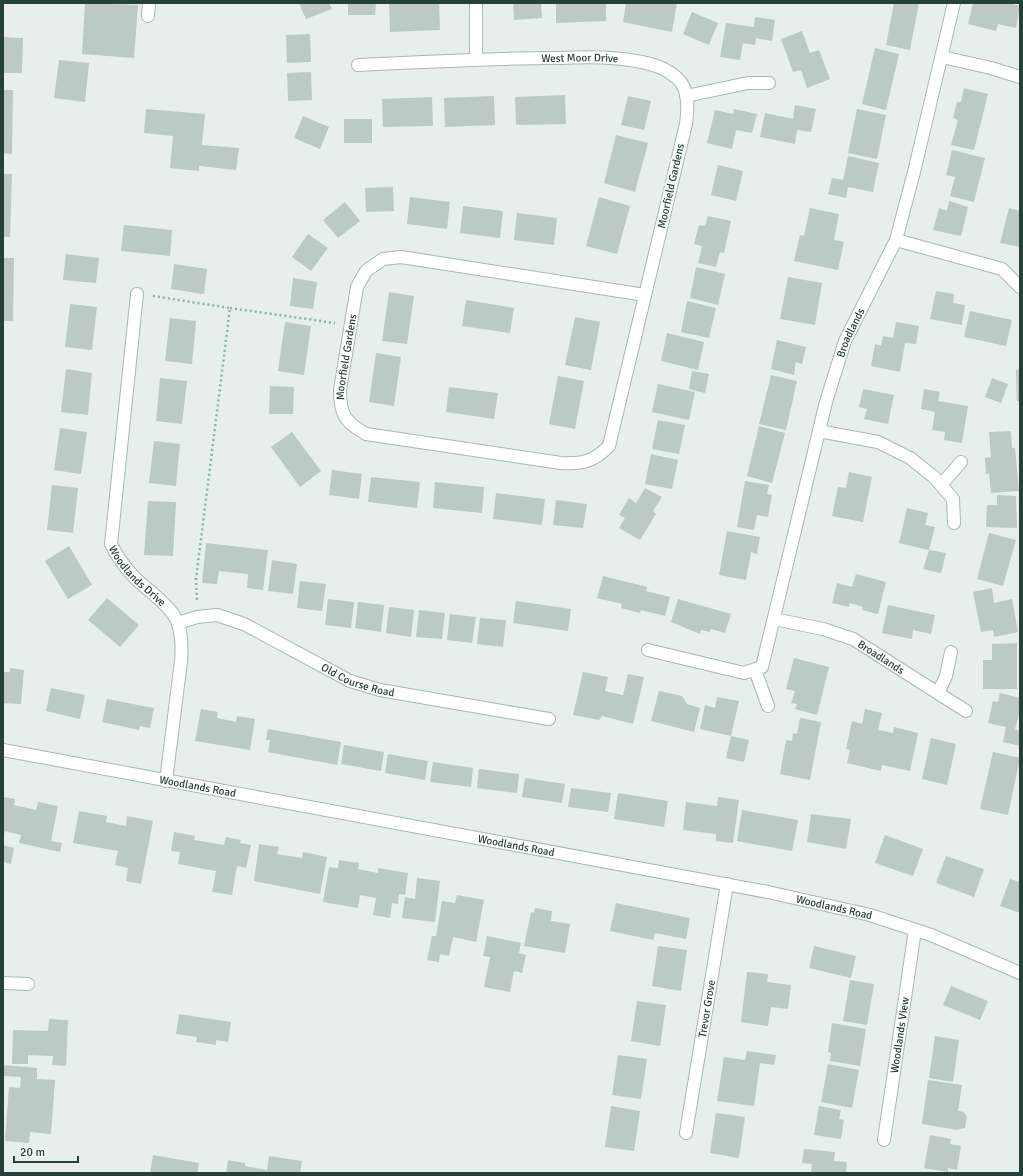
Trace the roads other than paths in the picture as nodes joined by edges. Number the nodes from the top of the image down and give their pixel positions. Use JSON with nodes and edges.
{"nodes":[{"id":1,"x":149,"y":3,"type":"edge"},
{"id":2,"x":476,"y":3,"type":"edge"},
{"id":3,"x":954,"y":3,"type":"edge"},
{"id":4,"x":148,"y":16,"type":"dead end"},
{"id":5,"x":942,"y":57,"type":"junction"},
{"id":6,"x":476,"y":59,"type":"junction"},
{"id":7,"x":358,"y":65,"type":"dead end"},
{"id":8,"x":1020,"y":77,"type":"edge"},
{"id":9,"x":678,"y":79,"type":"joint"},
{"id":10,"x":769,"y":83,"type":"dead end"},
{"id":11,"x":686,"y":96,"type":"junction"},
{"id":12,"x":896,"y":240,"type":"junction"},
{"id":13,"x":1020,"y":287,"type":"edge"},
{"id":14,"x":137,"y":294,"type":"road end"},
{"id":15,"x":645,"y":295,"type":"junction"},
{"id":16,"x":819,"y":431,"type":"junction"},
{"id":17,"x":961,"y":462,"type":"dead end"},
{"id":18,"x":942,"y":485,"type":"junction"},
{"id":19,"x":954,"y":523,"type":"dead end"},
{"id":20,"x":774,"y":619,"type":"junction"},
{"id":21,"x":178,"y":623,"type":"junction"},
{"id":22,"x":648,"y":650,"type":"dead end"},
{"id":23,"x":951,"y":652,"type":"dead end"},
{"id":24,"x":754,"y":670,"type":"junction"},
{"id":25,"x":938,"y":693,"type":"junction"},
{"id":26,"x":768,"y":706,"type":"dead end"},
{"id":27,"x":966,"y":711,"type":"dead end"},
{"id":28,"x":549,"y":719,"type":"dead end"},
{"id":29,"x":3,"y":750,"type":"edge"},
{"id":30,"x":166,"y":781,"type":"junction"},
{"id":31,"x":727,"y":884,"type":"junction"},
{"id":32,"x":915,"y":930,"type":"junction"},
{"id":33,"x":1020,"y":973,"type":"edge"},
{"id":34,"x":3,"y":983,"type":"edge"},
{"id":35,"x":28,"y":984,"type":"dead end"},
{"id":36,"x":686,"y":1133,"type":"dead end"},
{"id":37,"x":884,"y":1140,"type":"dead end"}],
"edges":[{"from":1,"to":4,"type":"street"},
{"from":2,"to":6,"type":"street"},
{"from":3,"to":5,"type":"street","name":"Broadlands"},
{"from":5,"to":8,"type":"street"},
{"from":5,"to":12,"type":"street","name":"Broadlands"},
{"from":6,"to":7,"type":"street","name":"West Moor Drive"},
{"from":6,"to":9,"type":"street","name":"West Moor Drive"},
{"from":9,"to":11,"type":"street","name":"Moorfield Gardens"},
{"from":10,"to":11,"type":"street"},
{"from":11,"to":15,"type":"street","name":"Moorfield Gardens"},
{"from":12,"to":13,"type":"street"},
{"from":12,"to":16,"type":"street","name":"Broadlands"},
{"from":14,"to":21,"type":"street","name":"Woodlands Drive"},
{"from":15,"to":15,"type":"street","name":"Moorfield Gardens"},
{"from":16,"to":18,"type":"street"},
{"from":16,"to":20,"type":"street","name":"Broadlands"},
{"from":17,"to":18,"type":"street"},
{"from":18,"to":19,"type":"street"},
{"from":20,"to":24,"type":"street","name":"Broadlands"},
{"from":20,"to":25,"type":"street","name":"Broadlands"},
{"from":21,"to":28,"type":"street","name":"Old Course Road"},
{"from":21,"to":30,"type":"street","name":"Woodlands Drive"},
{"from":22,"to":24,"type":"street"},
{"from":23,"to":25,"type":"street"},
{"from":24,"to":26,"type":"street"},
{"from":25,"to":27,"type":"street","name":"Broadlands"},
{"from":29,"to":30,"type":"street","name":"Woodlands Road"},
{"from":30,"to":31,"type":"street","name":"Woodlands Road"},
{"from":31,"to":32,"type":"street","name":"Woodlands Road"},
{"from":31,"to":36,"type":"street","name":"Trevor Grove"},
{"from":32,"to":33,"type":"street","name":"Woodlands Road"},
{"from":32,"to":37,"type":"street","name":"Woodlands View"},
{"from":34,"to":35,"type":"street"}]}
